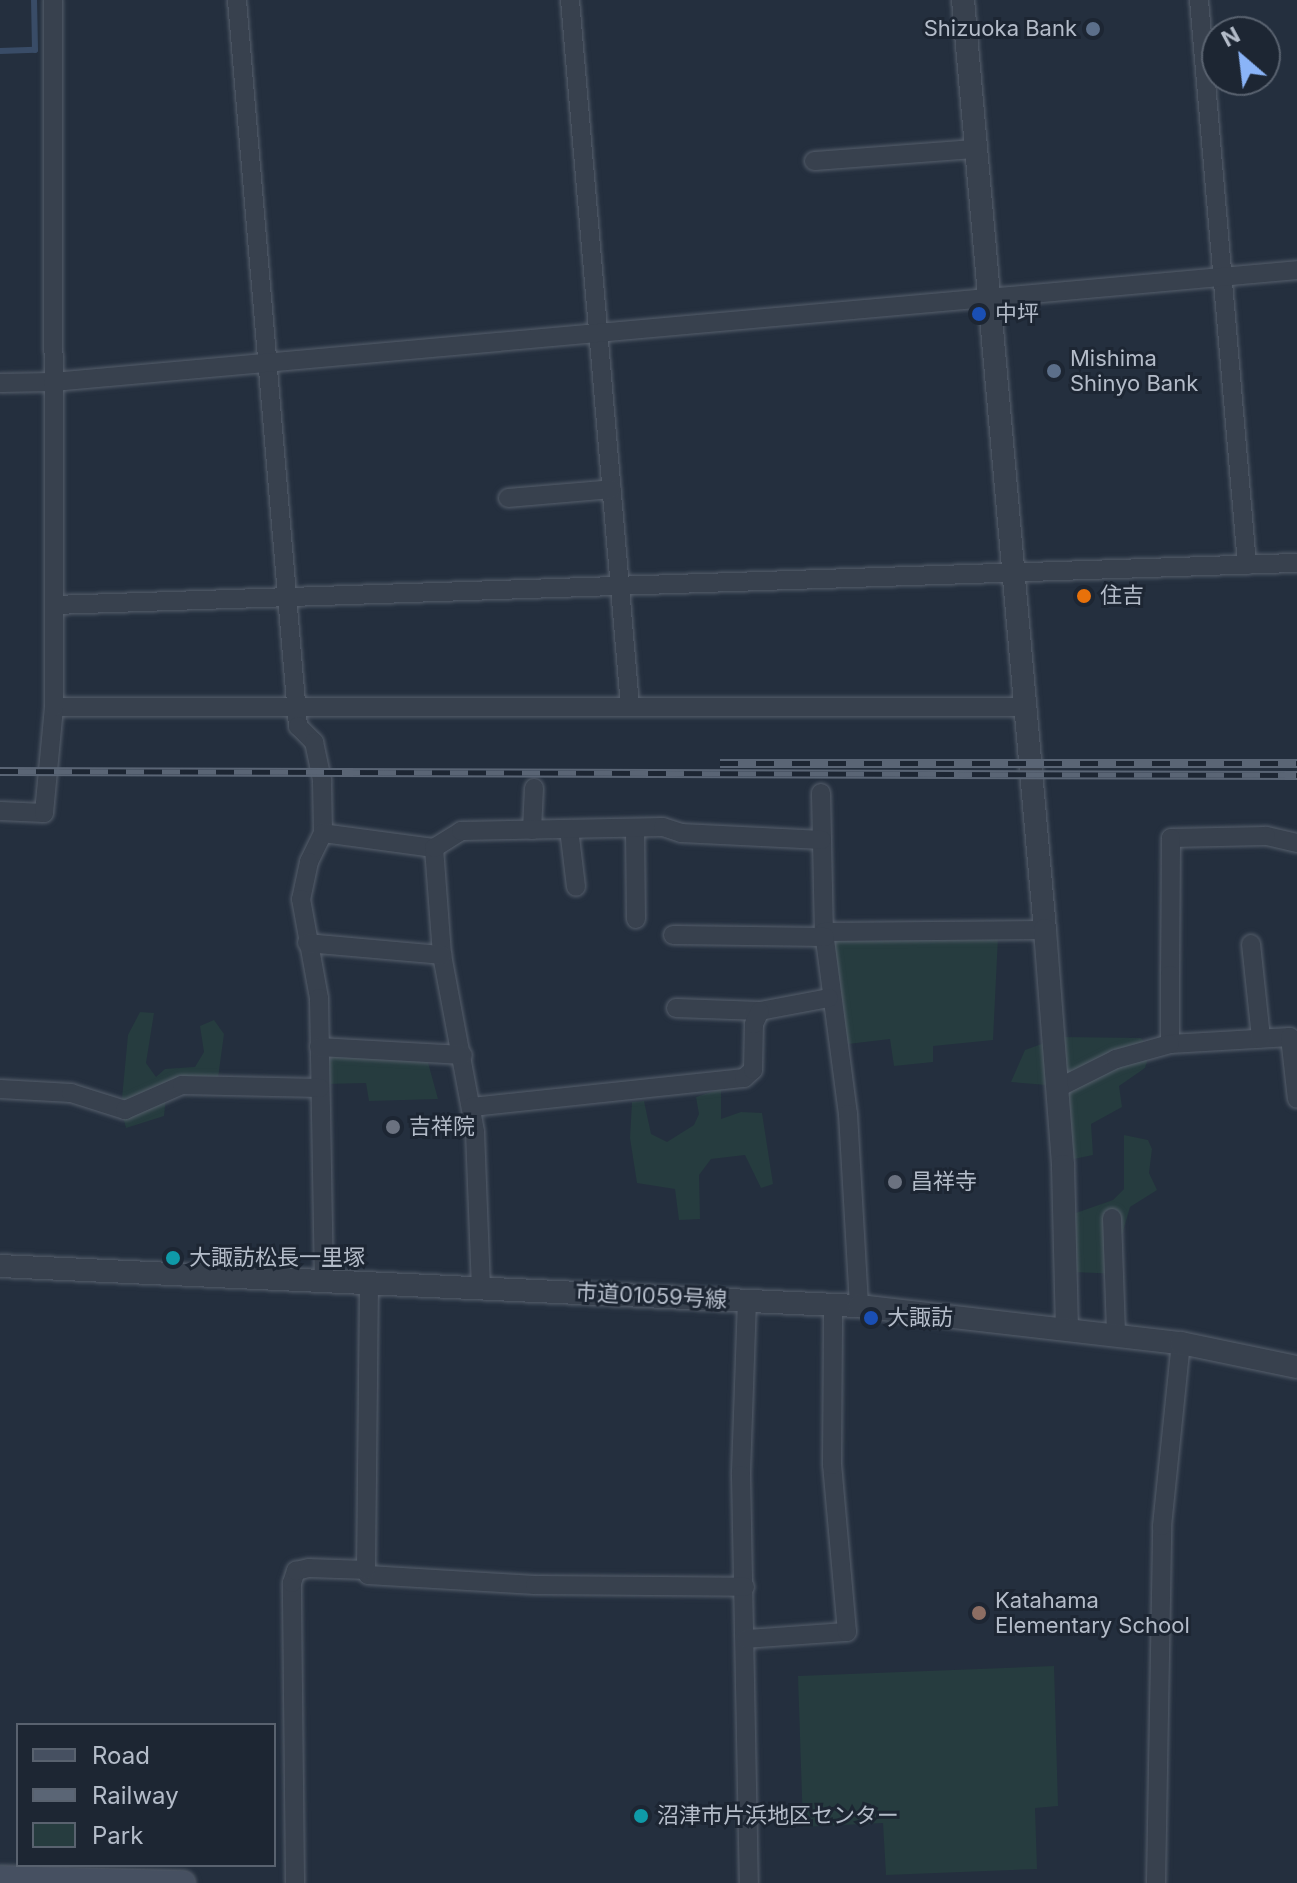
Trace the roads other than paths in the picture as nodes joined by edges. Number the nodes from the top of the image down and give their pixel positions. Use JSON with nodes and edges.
{"nodes":[{"id":1,"x":53,"y":0,"type":"edge"},
{"id":2,"x":237,"y":0,"type":"edge"},
{"id":3,"x":570,"y":0,"type":"edge"},
{"id":4,"x":963,"y":0,"type":"edge"},
{"id":5,"x":1199,"y":0,"type":"edge"},
{"id":6,"x":975,"y":149,"type":"junction"},
{"id":7,"x":814,"y":161,"type":"dead end"},
{"id":8,"x":1297,"y":270,"type":"edge"},
{"id":9,"x":1222,"y":275,"type":"junction"},
{"id":10,"x":988,"y":298,"type":"junction"},
{"id":11,"x":595,"y":332,"type":"junction"},
{"id":12,"x":271,"y":362,"type":"junction"},
{"id":13,"x":53,"y":382,"type":"junction"},
{"id":14,"x":0,"y":383,"type":"edge"},
{"id":15,"x":612,"y":489,"type":"junction"},
{"id":16,"x":508,"y":498,"type":"dead end"},
{"id":17,"x":1297,"y":563,"type":"edge"},
{"id":18,"x":1247,"y":565,"type":"junction"},
{"id":19,"x":1011,"y":571,"type":"junction"},
{"id":20,"x":622,"y":587,"type":"junction"},
{"id":21,"x":288,"y":598,"type":"junction"},
{"id":22,"x":54,"y":605,"type":"junction"},
{"id":23,"x":630,"y":706,"type":"junction"},
{"id":24,"x":54,"y":707,"type":"junction"},
{"id":25,"x":1025,"y":707,"type":"junction"},
{"id":26,"x":296,"y":709,"type":"junction"},
{"id":27,"x":534,"y":788,"type":"dead end"},
{"id":28,"x":821,"y":793,"type":"dead end"},
{"id":29,"x":0,"y":811,"type":"edge"},
{"id":30,"x":635,"y":828,"type":"junction"},
{"id":31,"x":569,"y":829,"type":"junction"},
{"id":32,"x":532,"y":830,"type":"junction"},
{"id":33,"x":323,"y":833,"type":"junction"},
{"id":34,"x":822,"y":840,"type":"junction"},
{"id":35,"x":1297,"y":843,"type":"edge"},
{"id":36,"x":434,"y":848,"type":"junction"},
{"id":37,"x":576,"y":887,"type":"dead end"},
{"id":38,"x":636,"y":919,"type":"dead end"},
{"id":39,"x":1045,"y":930,"type":"junction"},
{"id":40,"x":673,"y":935,"type":"dead end"},
{"id":41,"x":824,"y":935,"type":"junction"},
{"id":42,"x":307,"y":943,"type":"junction"},
{"id":43,"x":1251,"y":944,"type":"dead end"},
{"id":44,"x":442,"y":955,"type":"junction"},
{"id":45,"x":829,"y":998,"type":"junction"},
{"id":46,"x":676,"y":1008,"type":"dead end"},
{"id":47,"x":760,"y":1011,"type":"junction"},
{"id":48,"x":1261,"y":1038,"type":"junction"},
{"id":49,"x":1170,"y":1044,"type":"junction"},
{"id":50,"x":319,"y":1047,"type":"junction"},
{"id":51,"x":463,"y":1055,"type":"junction"},
{"id":52,"x":320,"y":1088,"type":"junction"},
{"id":53,"x":0,"y":1089,"type":"edge"},
{"id":54,"x":1056,"y":1089,"type":"junction"},
{"id":55,"x":1297,"y":1099,"type":"edge"},
{"id":56,"x":472,"y":1107,"type":"junction"},
{"id":57,"x":1112,"y":1218,"type":"dead end"},
{"id":58,"x":0,"y":1266,"type":"edge"},
{"id":59,"x":324,"y":1279,"type":"junction"},
{"id":60,"x":369,"y":1283,"type":"junction"},
{"id":61,"x":481,"y":1287,"type":"junction"},
{"id":62,"x":747,"y":1300,"type":"junction"},
{"id":63,"x":833,"y":1305,"type":"junction"},
{"id":64,"x":859,"y":1306,"type":"junction"},
{"id":65,"x":1067,"y":1327,"type":"junction"},
{"id":66,"x":1116,"y":1334,"type":"junction"},
{"id":67,"x":1181,"y":1343,"type":"junction"},
{"id":68,"x":1297,"y":1367,"type":"edge"},
{"id":69,"x":366,"y":1570,"type":"junction"},
{"id":70,"x":745,"y":1587,"type":"junction"},
{"id":71,"x":746,"y":1639,"type":"junction"},
{"id":72,"x":0,"y":1878,"type":"edge"},
{"id":73,"x":183,"y":1883,"type":"edge"},
{"id":74,"x":295,"y":1883,"type":"edge"},
{"id":75,"x":749,"y":1883,"type":"edge"},
{"id":76,"x":1156,"y":1883,"type":"edge"}],
"edges":[{"from":1,"to":13,"type":"street"},
{"from":2,"to":12,"type":"street"},
{"from":3,"to":11,"type":"street"},
{"from":4,"to":6,"type":"street"},
{"from":5,"to":9,"type":"street"},
{"from":6,"to":7,"type":"street"},
{"from":6,"to":10,"type":"street"},
{"from":8,"to":9,"type":"street"},
{"from":9,"to":10,"type":"street"},
{"from":9,"to":18,"type":"street"},
{"from":10,"to":11,"type":"street"},
{"from":10,"to":19,"type":"street"},
{"from":11,"to":12,"type":"street"},
{"from":11,"to":15,"type":"street"},
{"from":12,"to":13,"type":"street"},
{"from":12,"to":21,"type":"street"},
{"from":13,"to":14,"type":"street"},
{"from":13,"to":22,"type":"street"},
{"from":15,"to":16,"type":"street"},
{"from":15,"to":20,"type":"street"},
{"from":17,"to":18,"type":"street"},
{"from":18,"to":19,"type":"street"},
{"from":19,"to":20,"type":"street"},
{"from":19,"to":25,"type":"street"},
{"from":20,"to":21,"type":"street"},
{"from":20,"to":23,"type":"street"},
{"from":21,"to":22,"type":"street"},
{"from":21,"to":26,"type":"street"},
{"from":22,"to":24,"type":"street"},
{"from":23,"to":25,"type":"street"},
{"from":23,"to":26,"type":"street"},
{"from":24,"to":26,"type":"street"},
{"from":24,"to":29,"type":"street"},
{"from":25,"to":39,"type":"street"},
{"from":26,"to":33,"type":"street"},
{"from":27,"to":32,"type":"street"},
{"from":28,"to":34,"type":"street"},
{"from":30,"to":31,"type":"street"},
{"from":30,"to":34,"type":"street"},
{"from":30,"to":38,"type":"street"},
{"from":31,"to":32,"type":"street"},
{"from":31,"to":37,"type":"street"},
{"from":32,"to":36,"type":"street"},
{"from":33,"to":36,"type":"street"},
{"from":33,"to":42,"type":"street"},
{"from":34,"to":41,"type":"street"},
{"from":35,"to":49,"type":"street"},
{"from":36,"to":44,"type":"street"},
{"from":39,"to":41,"type":"street"},
{"from":39,"to":54,"type":"street"},
{"from":40,"to":41,"type":"street"},
{"from":41,"to":45,"type":"street"},
{"from":42,"to":44,"type":"street"},
{"from":42,"to":50,"type":"street"},
{"from":43,"to":48,"type":"street"},
{"from":44,"to":51,"type":"street"},
{"from":45,"to":47,"type":"street"},
{"from":45,"to":64,"type":"street"},
{"from":46,"to":47,"type":"street"},
{"from":47,"to":56,"type":"street"},
{"from":48,"to":49,"type":"street"},
{"from":48,"to":55,"type":"street"},
{"from":49,"to":54,"type":"street"},
{"from":50,"to":51,"type":"street"},
{"from":50,"to":52,"type":"street"},
{"from":51,"to":56,"type":"street"},
{"from":52,"to":53,"type":"street"},
{"from":52,"to":59,"type":"street"},
{"from":54,"to":65,"type":"street"},
{"from":56,"to":61,"type":"street"},
{"from":57,"to":66,"type":"street"},
{"from":58,"to":59,"type":"street","name":"市道01059号線"},
{"from":59,"to":60,"type":"street","name":"市道01059号線"},
{"from":60,"to":61,"type":"street","name":"市道01059号線"},
{"from":60,"to":69,"type":"street"},
{"from":61,"to":62,"type":"street","name":"市道01059号線"},
{"from":62,"to":63,"type":"street","name":"市道01059号線"},
{"from":62,"to":70,"type":"street"},
{"from":63,"to":64,"type":"street","name":"市道01059号線"},
{"from":63,"to":71,"type":"street"},
{"from":64,"to":65,"type":"street","name":"市道01059号線"},
{"from":65,"to":66,"type":"street","name":"市道01059号線"},
{"from":66,"to":67,"type":"street","name":"市道01059号線"},
{"from":67,"to":68,"type":"street","name":"市道01059号線"},
{"from":67,"to":76,"type":"street"},
{"from":69,"to":70,"type":"street"},
{"from":69,"to":74,"type":"street"},
{"from":70,"to":71,"type":"street"},
{"from":71,"to":75,"type":"street"},
{"from":72,"to":73,"type":"main road"}]}
